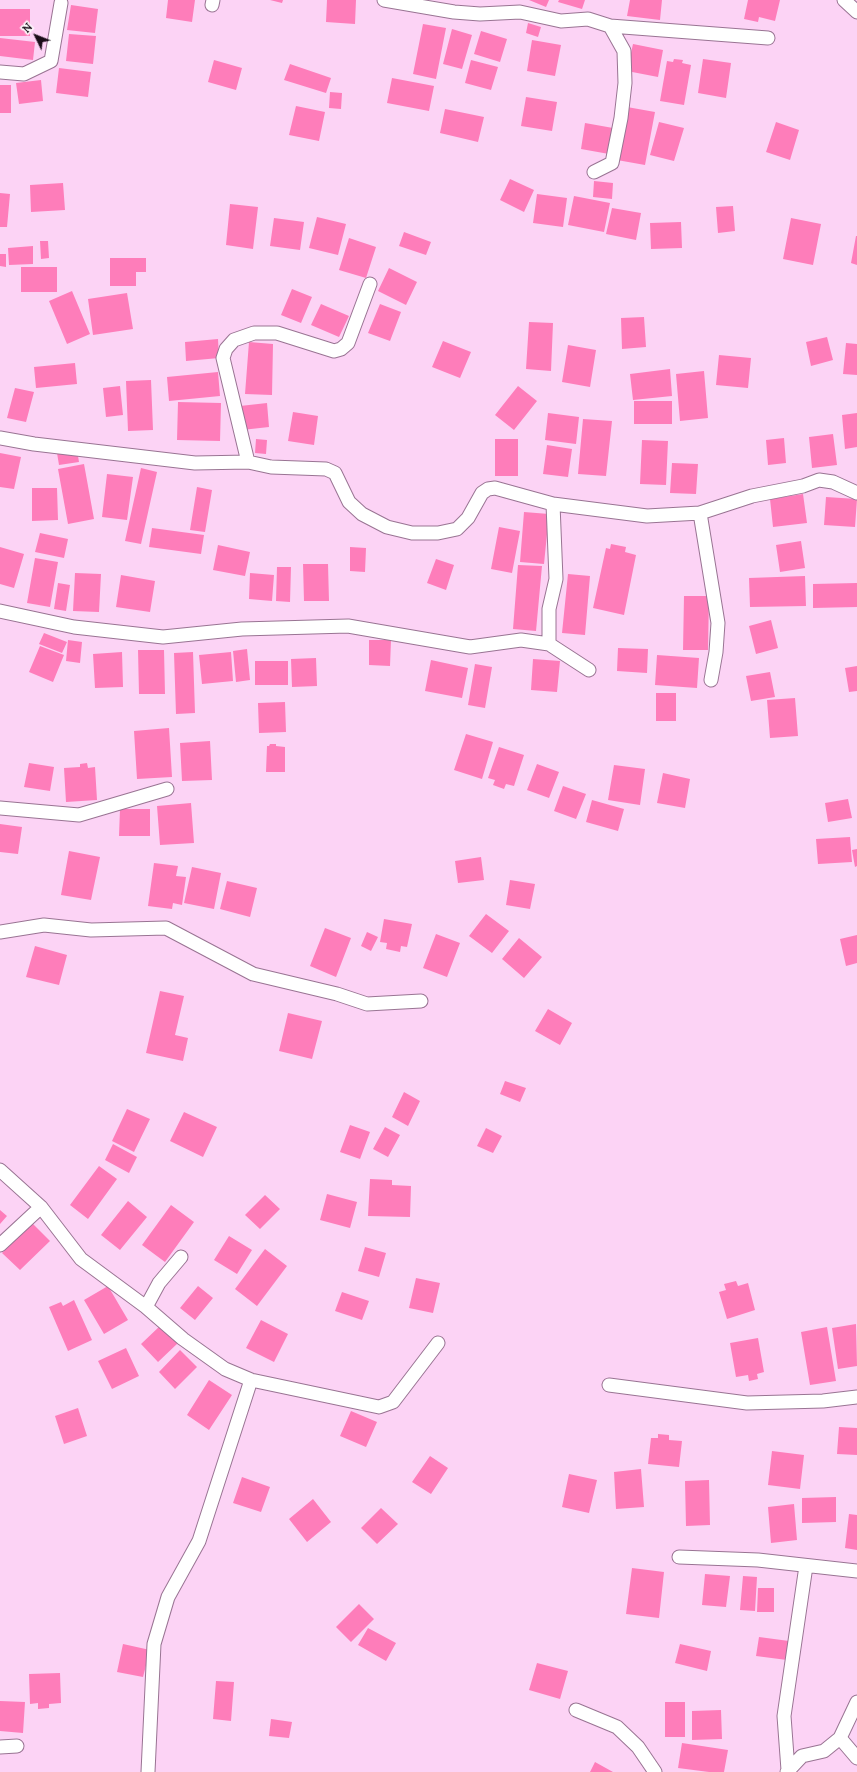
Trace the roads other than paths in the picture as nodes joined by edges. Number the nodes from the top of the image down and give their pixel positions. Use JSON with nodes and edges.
{"nodes":[{"id":1,"x":384,"y":0,"type":"edge"},
{"id":2,"x":844,"y":0,"type":"edge"},
{"id":3,"x":61,"y":3,"type":"dead end"},
{"id":4,"x":857,"y":12,"type":"edge"},
{"id":5,"x":610,"y":26,"type":"junction"},
{"id":6,"x":768,"y":38,"type":"dead end"},
{"id":7,"x":0,"y":72,"type":"edge"},
{"id":8,"x":594,"y":172,"type":"dead end"},
{"id":9,"x":370,"y":284,"type":"dead end"},
{"id":10,"x":0,"y":438,"type":"edge"},
{"id":11,"x":248,"y":462,"type":"junction"},
{"id":12,"x":857,"y":493,"type":"edge"},
{"id":13,"x":553,"y":504,"type":"junction"},
{"id":14,"x":700,"y":513,"type":"junction"},
{"id":15,"x":0,"y":611,"type":"edge"},
{"id":16,"x":548,"y":644,"type":"junction"},
{"id":17,"x":589,"y":670,"type":"dead end"},
{"id":18,"x":711,"y":680,"type":"dead end"},
{"id":19,"x":166,"y":789,"type":"dead end"},
{"id":20,"x":0,"y":808,"type":"edge"},
{"id":21,"x":0,"y":932,"type":"edge"},
{"id":22,"x":421,"y":1001,"type":"dead end"},
{"id":23,"x":0,"y":1170,"type":"edge"},
{"id":24,"x":41,"y":1207,"type":"junction"},
{"id":25,"x":0,"y":1245,"type":"edge"},
{"id":26,"x":181,"y":1257,"type":"dead end"},
{"id":27,"x":146,"y":1307,"type":"junction"},
{"id":28,"x":438,"y":1343,"type":"dead end"},
{"id":29,"x":251,"y":1380,"type":"junction"},
{"id":30,"x":609,"y":1385,"type":"dead end"},
{"id":31,"x":857,"y":1397,"type":"edge"},
{"id":32,"x":679,"y":1557,"type":"dead end"},
{"id":33,"x":806,"y":1566,"type":"junction"},
{"id":34,"x":857,"y":1571,"type":"edge"},
{"id":35,"x":857,"y":1702,"type":"edge"},
{"id":36,"x":576,"y":1710,"type":"dead end"},
{"id":37,"x":840,"y":1738,"type":"junction"},
{"id":38,"x":17,"y":1746,"type":"dead end"},
{"id":39,"x":0,"y":1747,"type":"edge"},
{"id":40,"x":857,"y":1758,"type":"edge"},
{"id":41,"x":788,"y":1771,"type":"edge"},
{"id":42,"x":148,"y":1772,"type":"edge"},
{"id":43,"x":655,"y":1772,"type":"edge"}],
"edges":[{"from":1,"to":5,"type":"street"},
{"from":2,"to":4,"type":"street"},
{"from":3,"to":7,"type":"street"},
{"from":5,"to":6,"type":"street"},
{"from":5,"to":8,"type":"street"},
{"from":9,"to":11,"type":"street"},
{"from":10,"to":11,"type":"street"},
{"from":11,"to":13,"type":"street"},
{"from":12,"to":14,"type":"street"},
{"from":13,"to":14,"type":"street"},
{"from":13,"to":16,"type":"street"},
{"from":14,"to":18,"type":"street"},
{"from":15,"to":16,"type":"street"},
{"from":16,"to":17,"type":"street"},
{"from":19,"to":20,"type":"street"},
{"from":21,"to":22,"type":"street"},
{"from":23,"to":24,"type":"street"},
{"from":24,"to":25,"type":"street"},
{"from":24,"to":27,"type":"street"},
{"from":26,"to":27,"type":"street"},
{"from":27,"to":29,"type":"street"},
{"from":28,"to":29,"type":"street"},
{"from":29,"to":42,"type":"street"},
{"from":30,"to":31,"type":"street"},
{"from":32,"to":33,"type":"street"},
{"from":33,"to":34,"type":"street"},
{"from":33,"to":41,"type":"street"},
{"from":35,"to":37,"type":"street"},
{"from":36,"to":43,"type":"street"},
{"from":37,"to":40,"type":"street"},
{"from":37,"to":41,"type":"street"},
{"from":38,"to":39,"type":"street"}]}
